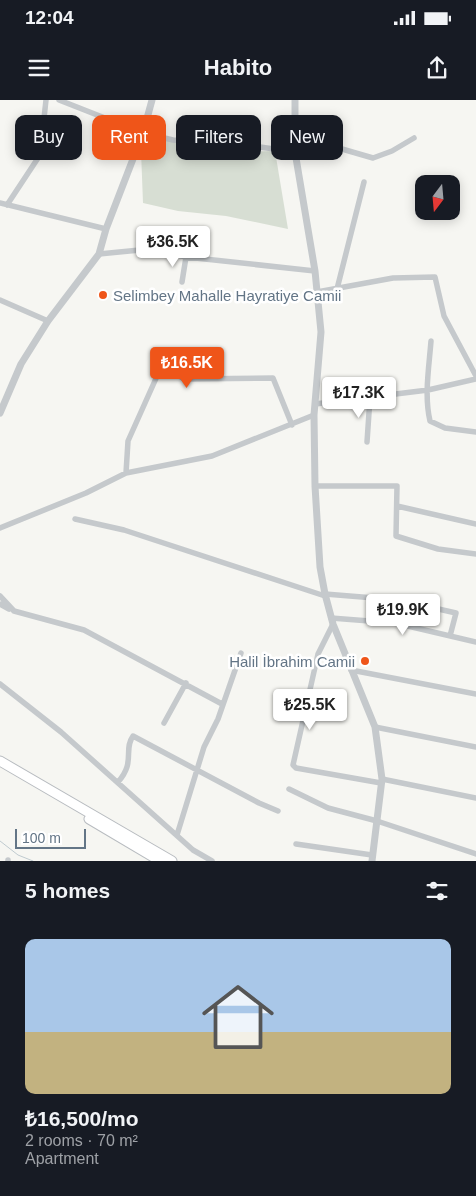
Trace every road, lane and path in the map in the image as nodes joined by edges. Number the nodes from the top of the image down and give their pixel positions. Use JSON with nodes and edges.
{"nodes":[{"id":1,"x":46,"y":100,"type":"edge"},
{"id":2,"x":59,"y":100,"type":"edge"},
{"id":3,"x":152,"y":100,"type":"edge"},
{"id":4,"x":295,"y":100,"type":"edge"},
{"id":5,"x":97,"y":115,"type":"edge"},
{"id":6,"x":148,"y":115,"type":"edge"},
{"id":7,"x":295,"y":115,"type":"edge"},
{"id":8,"x":166,"y":138,"type":"edge"},
{"id":9,"x":414,"y":138,"type":"dead end"},
{"id":10,"x":271,"y":149,"type":"edge"},
{"id":11,"x":343,"y":149,"type":"edge"},
{"id":12,"x":132,"y":160,"type":"edge"},
{"id":13,"x":296,"y":160,"type":"edge"},
{"id":14,"x":364,"y":182,"type":"dead end"},
{"id":15,"x":0,"y":203,"type":"edge"},
{"id":16,"x":7,"y":205,"type":"junction"},
{"id":17,"x":106,"y":228,"type":"junction"},
{"id":18,"x":99,"y":254,"type":"junction"},
{"id":19,"x":186,"y":257,"type":"junction"},
{"id":20,"x":315,"y":271,"type":"junction"},
{"id":21,"x":182,"y":282,"type":"dead end"},
{"id":22,"x":337,"y":289,"type":"junction"},
{"id":23,"x":317,"y":292,"type":"junction"},
{"id":24,"x":0,"y":300,"type":"edge"},
{"id":25,"x":48,"y":320,"type":"junction"},
{"id":26,"x":431,"y":341,"type":"dead end"},
{"id":27,"x":476,"y":377,"type":"edge"},
{"id":28,"x":428,"y":390,"type":"junction"},
{"id":29,"x":370,"y":398,"type":"junction"},
{"id":30,"x":315,"y":404,"type":"junction"},
{"id":31,"x":0,"y":413,"type":"edge"},
{"id":32,"x":314,"y":414,"type":"junction"},
{"id":33,"x":292,"y":425,"type":"junction"},
{"id":34,"x":476,"y":432,"type":"edge"},
{"id":35,"x":368,"y":442,"type":"dead end"},
{"id":36,"x":126,"y":473,"type":"junction"},
{"id":37,"x":315,"y":486,"type":"junction"},
{"id":38,"x":397,"y":506,"type":"junction"},
{"id":39,"x":75,"y":519,"type":"dead end"},
{"id":40,"x":476,"y":524,"type":"edge"},
{"id":41,"x":0,"y":528,"type":"edge"},
{"id":42,"x":476,"y":554,"type":"edge"},
{"id":43,"x":325,"y":595,"type":"junction"},
{"id":44,"x":0,"y":596,"type":"edge"},
{"id":45,"x":0,"y":604,"type":"edge"},
{"id":46,"x":14,"y":611,"type":"junction"},
{"id":47,"x":332,"y":621,"type":"junction"},
{"id":48,"x":450,"y":636,"type":"junction"},
{"id":49,"x":476,"y":642,"type":"edge"},
{"id":50,"x":241,"y":653,"type":"dead end"},
{"id":51,"x":351,"y":670,"type":"junction"},
{"id":52,"x":186,"y":683,"type":"junction"},
{"id":53,"x":0,"y":684,"type":"edge"},
{"id":54,"x":476,"y":694,"type":"edge"},
{"id":55,"x":222,"y":704,"type":"junction"},
{"id":56,"x":164,"y":723,"type":"dead end"},
{"id":57,"x":376,"y":727,"type":"junction"},
{"id":58,"x":476,"y":747,"type":"edge"},
{"id":59,"x":0,"y":761,"type":"edge"},
{"id":60,"x":0,"y":768,"type":"edge"},
{"id":61,"x":196,"y":769,"type":"junction"},
{"id":62,"x":381,"y":781,"type":"junction"},
{"id":63,"x":118,"y":782,"type":"junction"},
{"id":64,"x":289,"y":789,"type":"dead end"},
{"id":65,"x":476,"y":798,"type":"edge"},
{"id":66,"x":278,"y":811,"type":"dead end"},
{"id":67,"x":377,"y":821,"type":"junction"},
{"id":68,"x":177,"y":835,"type":"junction"},
{"id":69,"x":296,"y":844,"type":"dead end"},
{"id":70,"x":476,"y":854,"type":"edge"},
{"id":71,"x":372,"y":858,"type":"edge"},
{"id":72,"x":160,"y":861,"type":"edge"},
{"id":73,"x":172,"y":861,"type":"edge"},
{"id":74,"x":212,"y":861,"type":"edge"}],
"edges":[{"from":1,"to":16,"type":"street"},
{"from":2,"to":5,"type":"street"},
{"from":3,"to":6,"type":"street"},
{"from":4,"to":7,"type":"street"},
{"from":8,"to":10,"type":"street"},
{"from":9,"to":11,"type":"street"},
{"from":12,"to":17,"type":"street"},
{"from":13,"to":20,"type":"street"},
{"from":14,"to":22,"type":"street"},
{"from":15,"to":16,"type":"street"},
{"from":16,"to":17,"type":"street"},
{"from":17,"to":18,"type":"street"},
{"from":18,"to":19,"type":"street"},
{"from":18,"to":25,"type":"street"},
{"from":19,"to":20,"type":"street"},
{"from":19,"to":21,"type":"street"},
{"from":20,"to":23,"type":"street"},
{"from":22,"to":23,"type":"street"},
{"from":22,"to":27,"type":"street"},
{"from":23,"to":30,"type":"street"},
{"from":24,"to":25,"type":"street"},
{"from":25,"to":31,"type":"street"},
{"from":26,"to":28,"type":"street"},
{"from":27,"to":28,"type":"street"},
{"from":28,"to":29,"type":"street"},
{"from":28,"to":34,"type":"street"},
{"from":29,"to":30,"type":"street"},
{"from":29,"to":35,"type":"street"},
{"from":30,"to":32,"type":"street"},
{"from":32,"to":33,"type":"street"},
{"from":32,"to":37,"type":"street"},
{"from":33,"to":36,"type":"street"},
{"from":33,"to":36,"type":"street"},
{"from":36,"to":41,"type":"street"},
{"from":37,"to":38,"type":"street"},
{"from":37,"to":43,"type":"street"},
{"from":38,"to":40,"type":"street"},
{"from":38,"to":42,"type":"street"},
{"from":39,"to":43,"type":"street"},
{"from":43,"to":47,"type":"street"},
{"from":43,"to":48,"type":"street"},
{"from":44,"to":46,"type":"street"},
{"from":45,"to":46,"type":"street"},
{"from":46,"to":52,"type":"street"},
{"from":47,"to":48,"type":"street"},
{"from":47,"to":51,"type":"street"},
{"from":47,"to":62,"type":"street"},
{"from":48,"to":49,"type":"street"},
{"from":50,"to":55,"type":"street"},
{"from":51,"to":54,"type":"street"},
{"from":51,"to":57,"type":"street"},
{"from":52,"to":55,"type":"street"},
{"from":52,"to":56,"type":"street"},
{"from":53,"to":63,"type":"street"},
{"from":55,"to":61,"type":"street"},
{"from":57,"to":58,"type":"street"},
{"from":57,"to":62,"type":"street"},
{"from":59,"to":73,"type":"main road"},
{"from":60,"to":72,"type":"main road"},
{"from":61,"to":63,"type":"street"},
{"from":61,"to":66,"type":"street"},
{"from":61,"to":68,"type":"street"},
{"from":62,"to":65,"type":"street"},
{"from":62,"to":67,"type":"street"},
{"from":63,"to":68,"type":"street"},
{"from":64,"to":67,"type":"street"},
{"from":67,"to":70,"type":"street"},
{"from":67,"to":71,"type":"street"},
{"from":68,"to":74,"type":"street"},
{"from":69,"to":71,"type":"street"}]}
